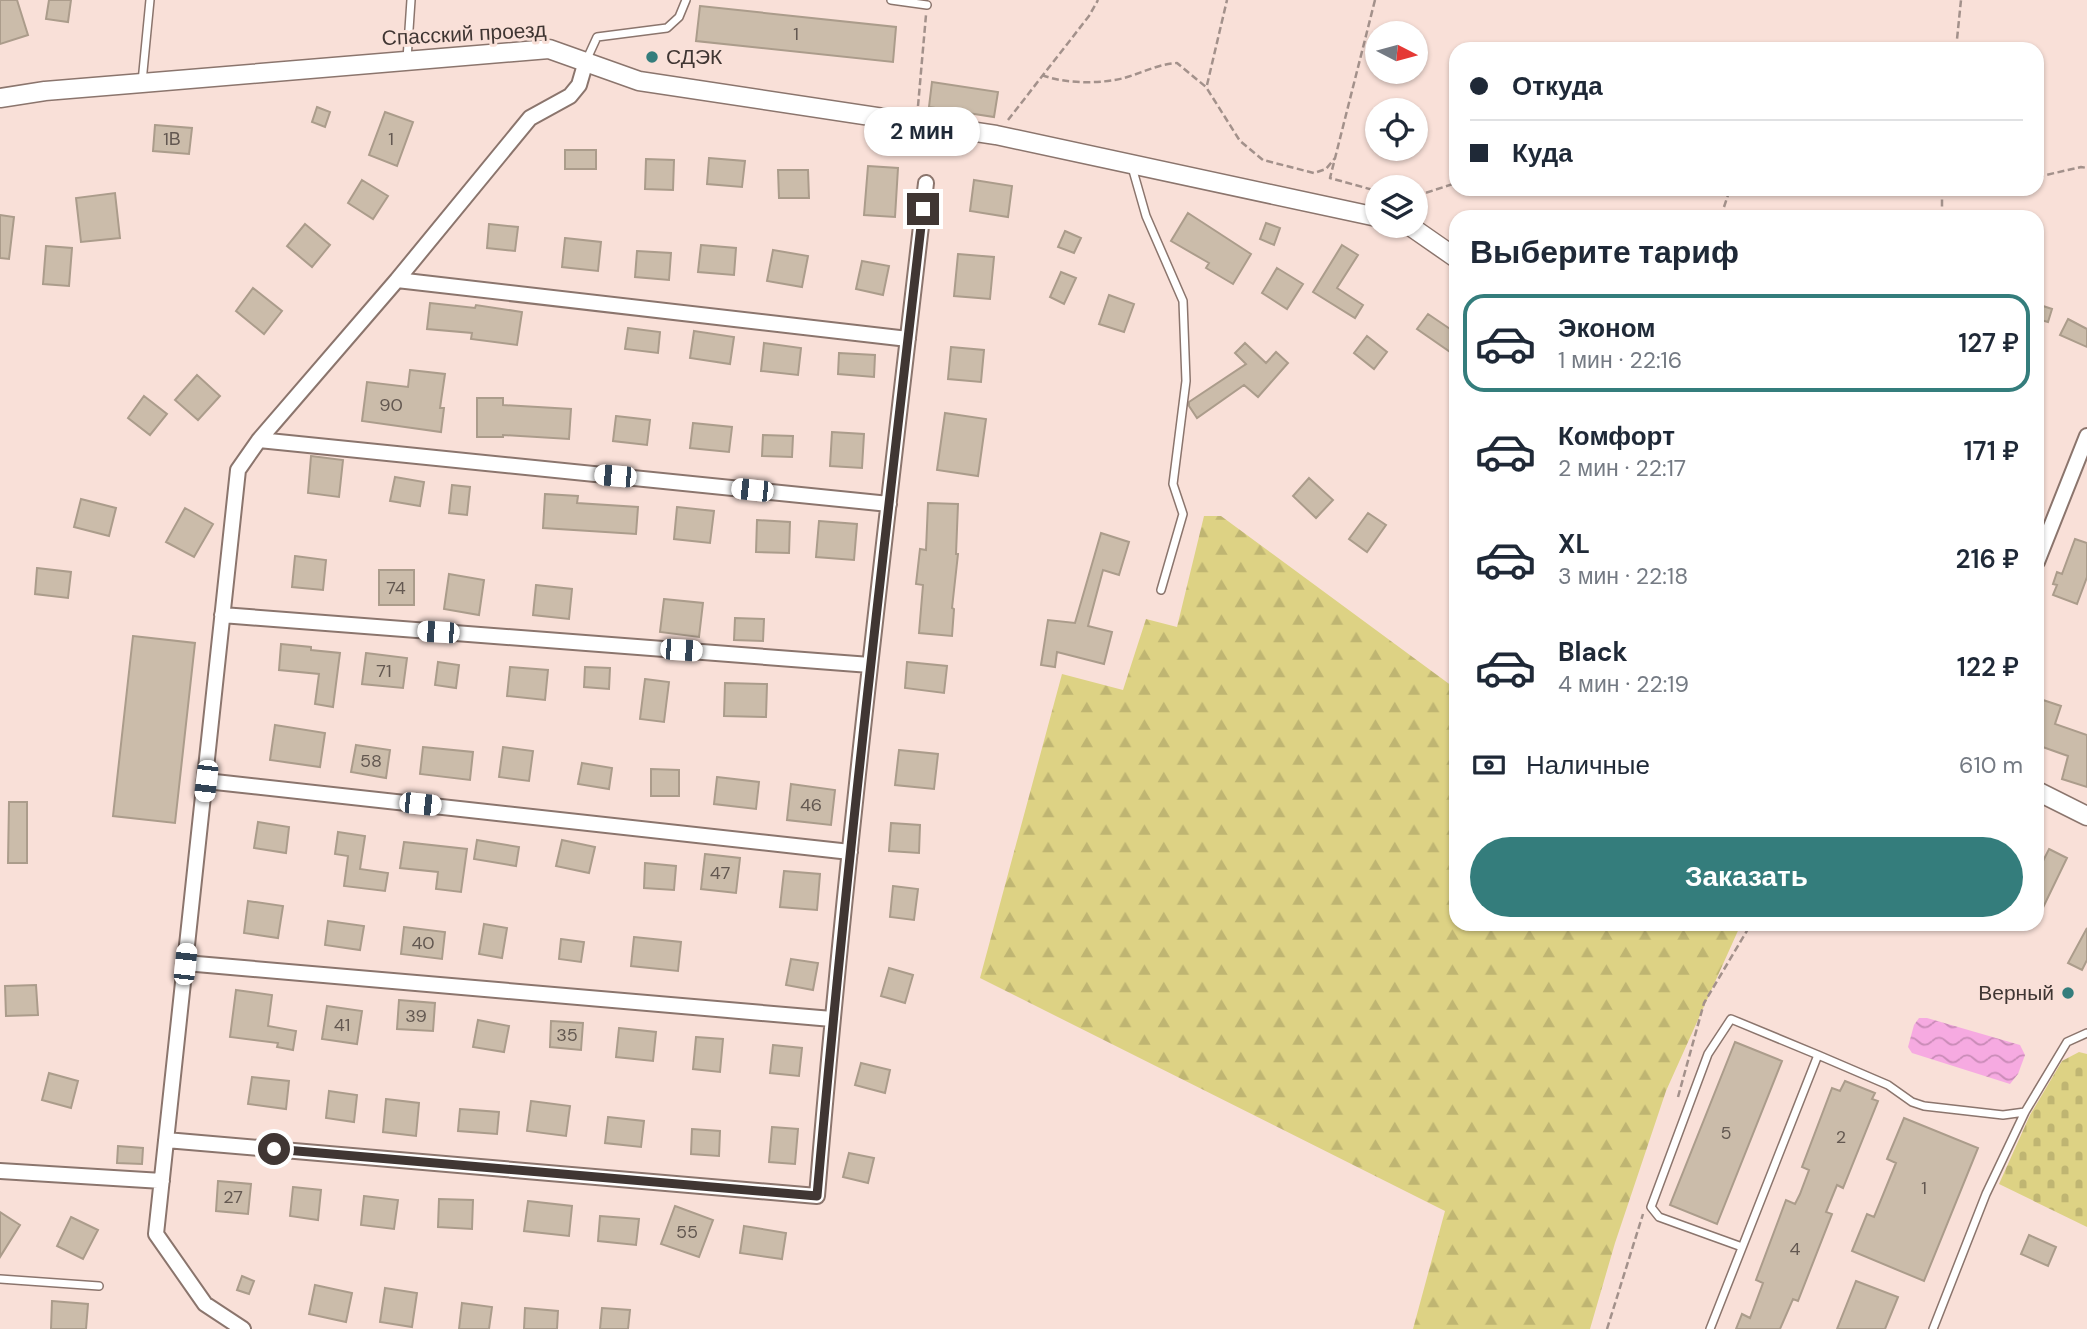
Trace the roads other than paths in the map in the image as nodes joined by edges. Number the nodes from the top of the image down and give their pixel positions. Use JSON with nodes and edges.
{"nodes":[{"id":1,"x":150,"y":0,"type":"edge"},
{"id":2,"x":411,"y":0,"type":"edge"},
{"id":3,"x":686,"y":0,"type":"edge"},
{"id":4,"x":891,"y":0,"type":"edge"},
{"id":5,"x":927,"y":5,"type":"road end"},
{"id":6,"x":407,"y":60,"type":"junction"},
{"id":7,"x":586,"y":61,"type":"junction"},
{"id":8,"x":142,"y":83,"type":"junction"},
{"id":9,"x":0,"y":98,"type":"edge"},
{"id":10,"x":1130,"y":163,"type":"junction"},
{"id":11,"x":926,"y":183,"type":"dead end"},
{"id":12,"x":1365,"y":214,"type":"edge"},
{"id":13,"x":1427,"y":238,"type":"edge"},
{"id":14,"x":1449,"y":253,"type":"edge"},
{"id":15,"x":397,"y":279,"type":"junction"},
{"id":16,"x":908,"y":340,"type":"junction"},
{"id":17,"x":2087,"y":436,"type":"edge"},
{"id":18,"x":259,"y":440,"type":"junction"},
{"id":19,"x":889,"y":504,"type":"junction"},
{"id":20,"x":2044,"y":544,"type":"edge"},
{"id":21,"x":1161,"y":590,"type":"dead end"},
{"id":22,"x":222,"y":615,"type":"junction"},
{"id":23,"x":870,"y":665,"type":"junction"},
{"id":24,"x":206,"y":781,"type":"junction"},
{"id":25,"x":2044,"y":794,"type":"edge"},
{"id":26,"x":2087,"y":815,"type":"edge"},
{"id":27,"x":850,"y":852,"type":"junction"},
{"id":28,"x":185,"y":964,"type":"junction"},
{"id":29,"x":832,"y":1019,"type":"junction"},
{"id":30,"x":2087,"y":1033,"type":"edge"},
{"id":31,"x":1818,"y":1055,"type":"junction"},
{"id":32,"x":2025,"y":1112,"type":"junction"},
{"id":33,"x":166,"y":1140,"type":"junction"},
{"id":34,"x":0,"y":1171,"type":"edge"},
{"id":35,"x":162,"y":1181,"type":"junction"},
{"id":36,"x":1742,"y":1247,"type":"junction"},
{"id":37,"x":0,"y":1279,"type":"edge"},
{"id":38,"x":99,"y":1286,"type":"dead end"},
{"id":39,"x":243,"y":1329,"type":"edge"},
{"id":40,"x":1710,"y":1329,"type":"edge"},
{"id":41,"x":1933,"y":1329,"type":"edge"}],
"edges":[{"from":1,"to":8,"type":"lane"},
{"from":2,"to":6,"type":"lane"},
{"from":3,"to":7,"type":"lane"},
{"from":4,"to":5,"type":"lane"},
{"from":6,"to":7,"type":"street","name":"Спасский проезд"},
{"from":6,"to":8,"type":"street","name":"Спасский проезд"},
{"from":7,"to":10,"type":"street","name":"Спасский проезд"},
{"from":7,"to":15,"type":"street"},
{"from":8,"to":9,"type":"street","name":"Спасский проезд"},
{"from":10,"to":12,"type":"street","name":"Спасский проезд"},
{"from":10,"to":21,"type":"lane"},
{"from":11,"to":16,"type":"street"},
{"from":13,"to":14,"type":"street"},
{"from":15,"to":16,"type":"street"},
{"from":15,"to":18,"type":"street"},
{"from":16,"to":19,"type":"street"},
{"from":17,"to":20,"type":"street"},
{"from":18,"to":19,"type":"street"},
{"from":18,"to":22,"type":"street"},
{"from":19,"to":23,"type":"street"},
{"from":22,"to":23,"type":"street"},
{"from":22,"to":24,"type":"street"},
{"from":23,"to":27,"type":"street"},
{"from":24,"to":27,"type":"street"},
{"from":24,"to":28,"type":"street"},
{"from":25,"to":26,"type":"street"},
{"from":27,"to":29,"type":"street"},
{"from":28,"to":29,"type":"street"},
{"from":28,"to":33,"type":"street"},
{"from":29,"to":33,"type":"street"},
{"from":30,"to":32,"type":"lane"},
{"from":31,"to":32,"type":"lane"},
{"from":31,"to":36,"type":"lane"},
{"from":31,"to":36,"type":"lane"},
{"from":32,"to":41,"type":"lane"},
{"from":33,"to":35,"type":"street"},
{"from":34,"to":35,"type":"street"},
{"from":35,"to":39,"type":"street"},
{"from":36,"to":40,"type":"lane"},
{"from":37,"to":38,"type":"lane"}]}
